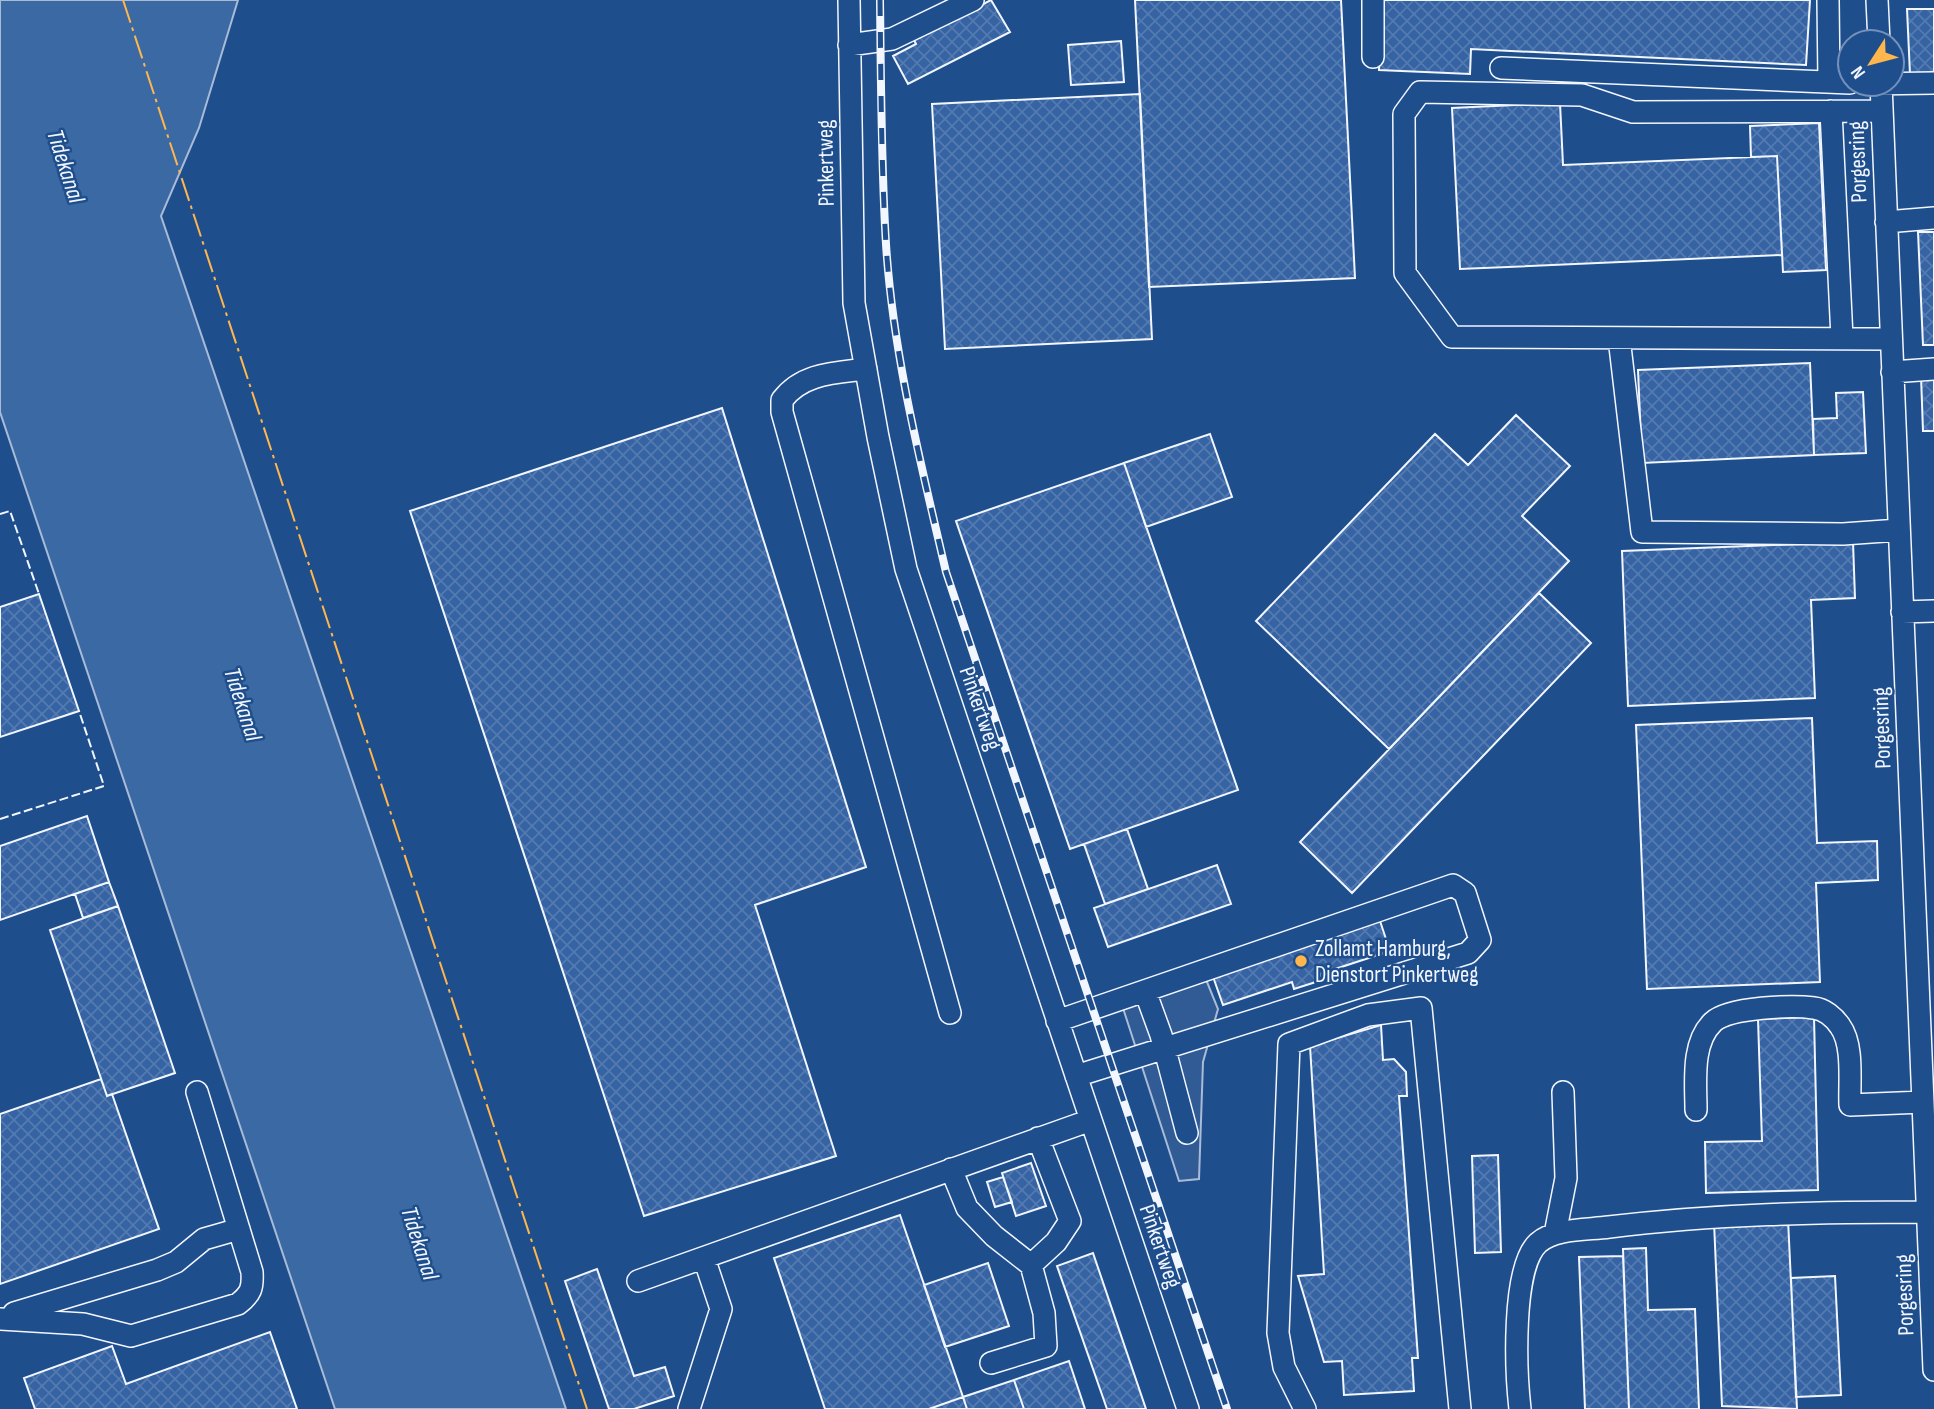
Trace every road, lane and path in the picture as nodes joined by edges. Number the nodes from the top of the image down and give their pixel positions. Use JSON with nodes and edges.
{"nodes":[{"id":1,"x":849,"y":0,"type":"edge"},
{"id":2,"x":973,"y":0,"type":"edge"},
{"id":3,"x":1373,"y":0,"type":"edge"},
{"id":4,"x":1828,"y":0,"type":"edge"},
{"id":5,"x":1877,"y":0,"type":"edge"},
{"id":6,"x":1878,"y":28,"type":"edge"},
{"id":7,"x":849,"y":45,"type":"junction"},
{"id":8,"x":1836,"y":55,"type":"edge"},
{"id":9,"x":1373,"y":57,"type":"dead end"},
{"id":10,"x":1501,"y":68,"type":"dead end"},
{"id":11,"x":1836,"y":83,"type":"edge"},
{"id":12,"x":1934,"y":83,"type":"edge"},
{"id":13,"x":1906,"y":84,"type":"edge"},
{"id":14,"x":1882,"y":98,"type":"edge"},
{"id":15,"x":1831,"y":111,"type":"junction"},
{"id":16,"x":1882,"y":111,"type":"junction"},
{"id":17,"x":1934,"y":218,"type":"edge"},
{"id":18,"x":1886,"y":222,"type":"junction"},
{"id":19,"x":1619,"y":338,"type":"junction"},
{"id":20,"x":1842,"y":338,"type":"junction"},
{"id":21,"x":1891,"y":339,"type":"junction"},
{"id":22,"x":866,"y":369,"type":"junction"},
{"id":23,"x":1934,"y":369,"type":"edge"},
{"id":24,"x":1892,"y":372,"type":"junction"},
{"id":25,"x":1899,"y":530,"type":"junction"},
{"id":26,"x":1902,"y":611,"type":"junction"},
{"id":27,"x":1934,"y":611,"type":"edge"},
{"id":28,"x":1925,"y":944,"type":"edge"},
{"id":29,"x":1145,"y":991,"type":"junction"},
{"id":30,"x":950,"y":1013,"type":"dead end"},
{"id":31,"x":1058,"y":1021,"type":"junction"},
{"id":32,"x":1165,"y":1050,"type":"junction"},
{"id":33,"x":1076,"y":1076,"type":"junction"},
{"id":34,"x":197,"y":1092,"type":"dead end"},
{"id":35,"x":1563,"y":1092,"type":"dead end"},
{"id":36,"x":1923,"y":1102,"type":"junction"},
{"id":37,"x":1696,"y":1110,"type":"dead end"},
{"id":38,"x":1091,"y":1120,"type":"junction"},
{"id":39,"x":1187,"y":1133,"type":"dead end"},
{"id":40,"x":1038,"y":1138,"type":"junction"},
{"id":41,"x":951,"y":1169,"type":"junction"},
{"id":42,"x":1927,"y":1212,"type":"junction"},
{"id":43,"x":239,"y":1228,"type":"junction"},
{"id":44,"x":1555,"y":1234,"type":"junction"},
{"id":45,"x":704,"y":1258,"type":"junction"},
{"id":46,"x":1031,"y":1265,"type":"junction"},
{"id":47,"x":638,"y":1281,"type":"dead end"},
{"id":48,"x":0,"y":1318,"type":"edge"},
{"id":49,"x":991,"y":1363,"type":"dead end"},
{"id":50,"x":1934,"y":1370,"type":"edge"},
{"id":51,"x":689,"y":1409,"type":"edge"},
{"id":52,"x":1188,"y":1409,"type":"edge"},
{"id":53,"x":1305,"y":1409,"type":"edge"},
{"id":54,"x":1460,"y":1409,"type":"edge"},
{"id":55,"x":1520,"y":1409,"type":"edge"}],
"edges":[{"from":1,"to":7,"type":"street","name":"Pinkertweg"},
{"from":2,"to":7,"type":"street"},
{"from":3,"to":9,"type":"street"},
{"from":4,"to":8,"type":"street"},
{"from":5,"to":6,"type":"street"},
{"from":7,"to":22,"type":"street","name":"Pinkertweg"},
{"from":10,"to":11,"type":"street"},
{"from":12,"to":13,"type":"street"},
{"from":14,"to":16,"type":"street","name":"Porgesring"},
{"from":15,"to":16,"type":"street"},
{"from":15,"to":19,"type":"street"},
{"from":15,"to":20,"type":"street"},
{"from":16,"to":18,"type":"street","name":"Porgesring"},
{"from":17,"to":18,"type":"street"},
{"from":18,"to":21,"type":"street","name":"Porgesring"},
{"from":19,"to":20,"type":"street"},
{"from":19,"to":25,"type":"street"},
{"from":20,"to":21,"type":"street"},
{"from":21,"to":24,"type":"street","name":"Porgesring"},
{"from":22,"to":30,"type":"street"},
{"from":22,"to":31,"type":"street","name":"Pinkertweg"},
{"from":23,"to":24,"type":"street"},
{"from":24,"to":25,"type":"street","name":"Porgesring"},
{"from":25,"to":26,"type":"street","name":"Porgesring"},
{"from":26,"to":27,"type":"street"},
{"from":26,"to":28,"type":"street","name":"Porgesring"},
{"from":28,"to":36,"type":"street","name":"Porgesring"},
{"from":29,"to":31,"type":"street"},
{"from":29,"to":32,"type":"street"},
{"from":29,"to":32,"type":"street"},
{"from":31,"to":33,"type":"street","name":"Pinkertweg"},
{"from":32,"to":33,"type":"street"},
{"from":32,"to":39,"type":"street"},
{"from":33,"to":38,"type":"street","name":"Pinkertweg"},
{"from":34,"to":43,"type":"street"},
{"from":35,"to":44,"type":"street"},
{"from":36,"to":37,"type":"street"},
{"from":36,"to":42,"type":"street","name":"Porgesring"},
{"from":38,"to":40,"type":"street"},
{"from":38,"to":52,"type":"street","name":"Pinkertweg"},
{"from":40,"to":41,"type":"street"},
{"from":40,"to":46,"type":"street"},
{"from":41,"to":45,"type":"street"},
{"from":41,"to":46,"type":"street"},
{"from":42,"to":44,"type":"street"},
{"from":42,"to":50,"type":"street","name":"Porgesring"},
{"from":43,"to":48,"type":"street"},
{"from":43,"to":48,"type":"street"},
{"from":44,"to":55,"type":"street"},
{"from":45,"to":47,"type":"street"},
{"from":45,"to":51,"type":"street"},
{"from":46,"to":49,"type":"street"},
{"from":53,"to":54,"type":"street"}]}
